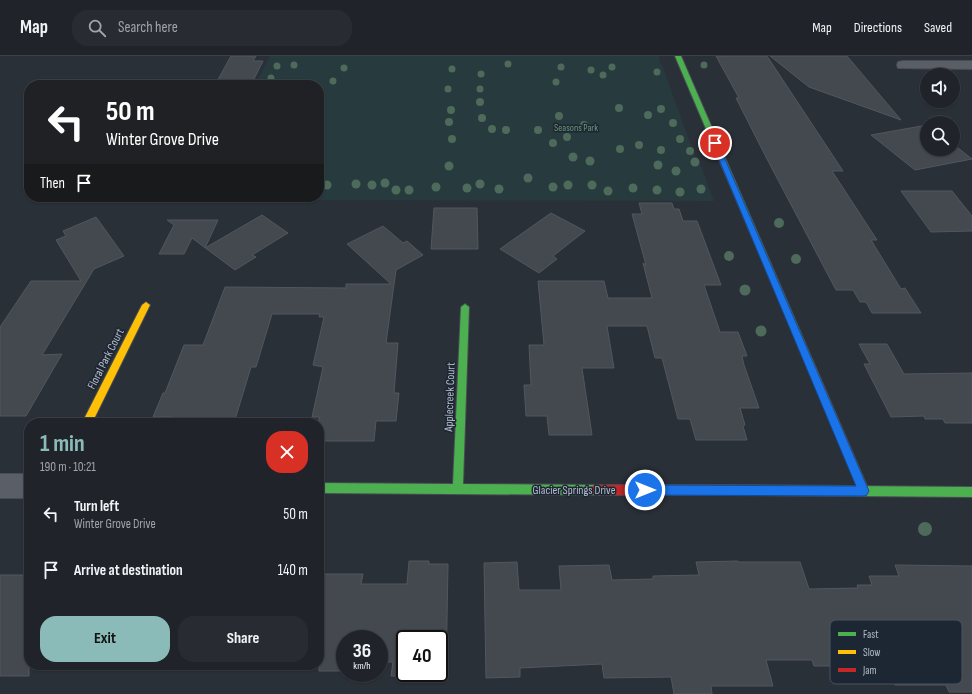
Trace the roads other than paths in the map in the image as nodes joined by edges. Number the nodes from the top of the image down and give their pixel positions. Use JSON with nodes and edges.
{"nodes":[{"id":1,"x":678,"y":56,"type":"edge"},
{"id":2,"x":903,"y":65,"type":"dead end"},
{"id":3,"x":972,"y":65,"type":"edge"},
{"id":4,"x":146,"y":305,"type":"dead end"},
{"id":5,"x":465,"y":307,"type":"dead end"},
{"id":6,"x":90,"y":418,"type":"edge"},
{"id":7,"x":0,"y":486,"type":"edge"},
{"id":8,"x":24,"y":486,"type":"edge"},
{"id":9,"x":324,"y":488,"type":"edge"},
{"id":10,"x":458,"y":489,"type":"junction"},
{"id":11,"x":864,"y":491,"type":"junction"},
{"id":12,"x":972,"y":492,"type":"edge"}],
"edges":[{"from":1,"to":11,"type":"street"},
{"from":2,"to":3,"type":"street"},
{"from":4,"to":6,"type":"street","name":"Floral Park Court"},
{"from":5,"to":10,"type":"street","name":"Applecreek Court"},
{"from":7,"to":8,"type":"street"},
{"from":9,"to":10,"type":"street","name":"Glacier Springs Drive"},
{"from":10,"to":11,"type":"street","name":"Glacier Springs Drive"},
{"from":11,"to":12,"type":"street","name":"Glacier Springs Drive"}]}
